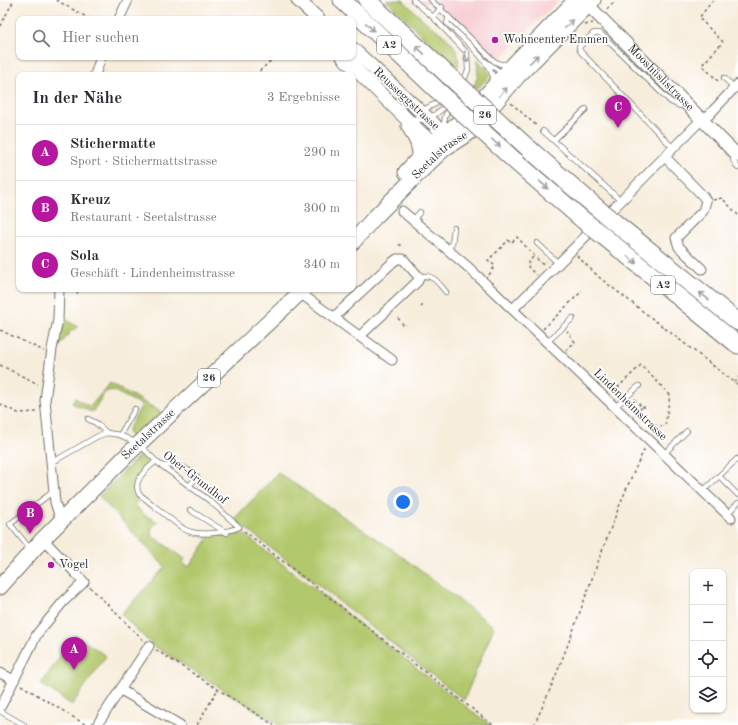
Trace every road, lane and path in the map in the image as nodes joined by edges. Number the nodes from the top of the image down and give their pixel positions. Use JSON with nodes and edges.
{"nodes":[{"id":1,"x":14,"y":0,"type":"edge"},
{"id":2,"x":56,"y":0,"type":"edge"},
{"id":3,"x":128,"y":0,"type":"edge"},
{"id":4,"x":290,"y":0,"type":"edge"},
{"id":5,"x":298,"y":0,"type":"edge"},
{"id":6,"x":342,"y":0,"type":"edge"},
{"id":7,"x":367,"y":0,"type":"edge"},
{"id":8,"x":413,"y":0,"type":"edge"},
{"id":9,"x":431,"y":0,"type":"edge"},
{"id":10,"x":616,"y":0,"type":"edge"},
{"id":11,"x":714,"y":0,"type":"edge"},
{"id":12,"x":585,"y":1,"type":"edge"},
{"id":13,"x":441,"y":8,"type":"junction"},
{"id":14,"x":85,"y":16,"type":"edge"},
{"id":15,"x":120,"y":16,"type":"edge"},
{"id":16,"x":305,"y":16,"type":"edge"},
{"id":17,"x":315,"y":16,"type":"edge"},
{"id":18,"x":600,"y":16,"type":"junction"},
{"id":19,"x":433,"y":17,"type":"junction"},
{"id":20,"x":449,"y":17,"type":"junction"},
{"id":21,"x":0,"y":26,"type":"edge"},
{"id":22,"x":614,"y":31,"type":"junction"},
{"id":23,"x":613,"y":44,"type":"junction"},
{"id":24,"x":356,"y":52,"type":"edge"},
{"id":25,"x":481,"y":58,"type":"junction"},
{"id":26,"x":100,"y":60,"type":"edge"},
{"id":27,"x":271,"y":60,"type":"edge"},
{"id":28,"x":346,"y":60,"type":"edge"},
{"id":29,"x":512,"y":71,"type":"junction"},
{"id":30,"x":95,"y":72,"type":"edge"},
{"id":31,"x":258,"y":72,"type":"edge"},
{"id":32,"x":724,"y":78,"type":"dead end"},
{"id":33,"x":494,"y":86,"type":"junction"},
{"id":34,"x":734,"y":88,"type":"edge"},
{"id":35,"x":450,"y":95,"type":"junction"},
{"id":36,"x":508,"y":100,"type":"dead end"},
{"id":37,"x":685,"y":102,"type":"junction"},
{"id":38,"x":417,"y":109,"type":"junction"},
{"id":39,"x":586,"y":109,"type":"dead end"},
{"id":40,"x":401,"y":114,"type":"junction"},
{"id":41,"x":428,"y":119,"type":"junction"},
{"id":42,"x":702,"y":119,"type":"junction"},
{"id":43,"x":543,"y":131,"type":"joint"},
{"id":44,"x":554,"y":140,"type":"junction"},
{"id":45,"x":441,"y":141,"type":"junction"},
{"id":46,"x":673,"y":148,"type":"junction"},
{"id":47,"x":736,"y":154,"type":"edge"},
{"id":48,"x":420,"y":157,"type":"junction"},
{"id":49,"x":665,"y":157,"type":"junction"},
{"id":50,"x":738,"y":168,"type":"edge"},
{"id":51,"x":621,"y":201,"type":"junction"},
{"id":52,"x":706,"y":201,"type":"junction"},
{"id":53,"x":402,"y":211,"type":"dead end"},
{"id":54,"x":420,"y":212,"type":"dead end"},
{"id":55,"x":738,"y":215,"type":"edge"},
{"id":56,"x":413,"y":220,"type":"junction"},
{"id":57,"x":356,"y":224,"type":"edge"},
{"id":58,"x":454,"y":228,"type":"dead end"},
{"id":59,"x":356,"y":239,"type":"edge"},
{"id":60,"x":537,"y":243,"type":"dead end"},
{"id":61,"x":447,"y":249,"type":"junction"},
{"id":62,"x":572,"y":251,"type":"junction"},
{"id":63,"x":534,"y":256,"type":"junction"},
{"id":64,"x":559,"y":264,"type":"junction"},
{"id":65,"x":549,"y":265,"type":"dead end"},
{"id":66,"x":702,"y":269,"type":"dead end"},
{"id":67,"x":538,"y":276,"type":"dead end"},
{"id":68,"x":419,"y":277,"type":"junction"},
{"id":69,"x":486,"y":277,"type":"dead end"},
{"id":70,"x":582,"y":291,"type":"dead end"},
{"id":71,"x":59,"y":292,"type":"edge"},
{"id":72,"x":298,"y":292,"type":"edge"},
{"id":73,"x":303,"y":292,"type":"edge"},
{"id":74,"x":446,"y":292,"type":"dead end"},
{"id":75,"x":425,"y":303,"type":"dead end"},
{"id":76,"x":421,"y":306,"type":"dead end"},
{"id":77,"x":513,"y":309,"type":"junction"},
{"id":78,"x":334,"y":317,"type":"junction"},
{"id":79,"x":398,"y":318,"type":"dead end"},
{"id":80,"x":573,"y":318,"type":"dead end"},
{"id":81,"x":736,"y":321,"type":"edge"},
{"id":82,"x":406,"y":325,"type":"dead end"},
{"id":83,"x":564,"y":327,"type":"junction"},
{"id":84,"x":0,"y":330,"type":"edge"},
{"id":85,"x":538,"y":333,"type":"junction"},
{"id":86,"x":360,"y":336,"type":"junction"},
{"id":87,"x":732,"y":340,"type":"edge"},
{"id":88,"x":547,"y":342,"type":"junction"},
{"id":89,"x":51,"y":355,"type":"junction"},
{"id":90,"x":560,"y":355,"type":"junction"},
{"id":91,"x":392,"y":360,"type":"dead end"},
{"id":92,"x":0,"y":366,"type":"edge"},
{"id":93,"x":738,"y":377,"type":"edge"},
{"id":94,"x":735,"y":383,"type":"junction"},
{"id":95,"x":738,"y":385,"type":"edge"},
{"id":96,"x":639,"y":386,"type":"dead end"},
{"id":97,"x":46,"y":389,"type":"junction"},
{"id":98,"x":629,"y":394,"type":"junction"},
{"id":99,"x":606,"y":398,"type":"junction"},
{"id":100,"x":0,"y":404,"type":"edge"},
{"id":101,"x":615,"y":407,"type":"junction"},
{"id":102,"x":646,"y":407,"type":"dead end"},
{"id":103,"x":642,"y":408,"type":"junction"},
{"id":104,"x":135,"y":409,"type":"dead end"},
{"id":105,"x":47,"y":412,"type":"junction"},
{"id":106,"x":88,"y":419,"type":"dead end"},
{"id":107,"x":629,"y":420,"type":"junction"},
{"id":108,"x":638,"y":428,"type":"junction"},
{"id":109,"x":687,"y":431,"type":"dead end"},
{"id":110,"x":108,"y":433,"type":"junction"},
{"id":111,"x":120,"y":435,"type":"junction"},
{"id":112,"x":649,"y":439,"type":"junction"},
{"id":113,"x":139,"y":444,"type":"junction"},
{"id":114,"x":664,"y":454,"type":"junction"},
{"id":115,"x":738,"y":460,"type":"edge"},
{"id":116,"x":51,"y":461,"type":"junction"},
{"id":117,"x":156,"y":461,"type":"junction"},
{"id":118,"x":162,"y":466,"type":"junction"},
{"id":119,"x":719,"y":476,"type":"junction"},
{"id":120,"x":189,"y":486,"type":"junction"},
{"id":121,"x":54,"y":491,"type":"junction"},
{"id":122,"x":703,"y":491,"type":"junction"},
{"id":123,"x":738,"y":496,"type":"edge"},
{"id":124,"x":738,"y":503,"type":"edge"},
{"id":125,"x":190,"y":510,"type":"dead end"},
{"id":126,"x":732,"y":516,"type":"edge"},
{"id":127,"x":61,"y":521,"type":"junction"},
{"id":128,"x":240,"y":527,"type":"junction"},
{"id":129,"x":227,"y":532,"type":"junction"},
{"id":130,"x":43,"y":539,"type":"junction"},
{"id":131,"x":32,"y":551,"type":"junction"},
{"id":132,"x":84,"y":582,"type":"junction"},
{"id":133,"x":0,"y":587,"type":"edge"},
{"id":134,"x":149,"y":646,"type":"junction"},
{"id":135,"x":0,"y":673,"type":"edge"},
{"id":136,"x":14,"y":680,"type":"junction"},
{"id":137,"x":218,"y":689,"type":"junction"},
{"id":138,"x":121,"y":690,"type":"junction"},
{"id":139,"x":0,"y":708,"type":"edge"},
{"id":140,"x":0,"y":711,"type":"edge"},
{"id":141,"x":81,"y":722,"type":"junction"},
{"id":142,"x":24,"y":725,"type":"edge"},
{"id":143,"x":80,"y":725,"type":"edge"},
{"id":144,"x":86,"y":725,"type":"edge"},
{"id":145,"x":97,"y":725,"type":"edge"},
{"id":146,"x":180,"y":725,"type":"edge"},
{"id":147,"x":197,"y":725,"type":"edge"},
{"id":148,"x":274,"y":725,"type":"edge"},
{"id":149,"x":493,"y":725,"type":"edge"},
{"id":150,"x":534,"y":725,"type":"edge"}],
"edges":[{"from":1,"to":21,"type":"path"},
{"from":2,"to":14,"type":"path"},
{"from":3,"to":15,"type":"street"},
{"from":4,"to":16,"type":"main road"},
{"from":5,"to":17,"type":"main road"},
{"from":6,"to":35,"type":"highway","number":"A2","one_way":true},
{"from":81,"to":7,"type":"highway","number":"A2","one_way":true,"bridge":true},
{"from":8,"to":19,"type":"lane"},
{"from":9,"to":13,"type":"lane"},
{"from":10,"to":18,"type":"path"},
{"from":11,"to":34,"type":"path"},
{"from":12,"to":18,"type":"street","name":"Mooshüslistrasse"},
{"from":12,"to":29,"type":"main road","name":"Seetalstrasse","number":"26"},
{"from":13,"to":19,"type":"lane"},
{"from":13,"to":20,"type":"lane"},
{"from":18,"to":22,"type":"street","name":"Mooshüslistrasse"},
{"from":19,"to":35,"type":"lane","one_way":true},
{"from":20,"to":25,"type":"lane"},
{"from":20,"to":29,"type":"lane"},
{"from":22,"to":23,"type":"lane"},
{"from":22,"to":37,"type":"street","name":"Mooshüslistrasse"},
{"from":23,"to":37,"type":"lane"},
{"from":23,"to":46,"type":"lane"},
{"from":24,"to":38,"type":"main road","name":"Reusseggstrasse"},
{"from":25,"to":29,"type":"lane"},
{"from":25,"to":33,"type":"lane"},
{"from":26,"to":30,"type":"street"},
{"from":27,"to":31,"type":"path"},
{"from":28,"to":40,"type":"main road","name":"Reusseggstrasse"},
{"from":29,"to":33,"type":"main road","name":"Seetalstrasse","number":"26"},
{"from":45,"to":29,"type":"main road","name":"Seetalstrasse","number":"26","one_way":true},
{"from":32,"to":34,"type":"lane"},
{"from":33,"to":45,"type":"main road","name":"Seetalstrasse","number":"26"},
{"from":34,"to":42,"type":"street"},
{"from":35,"to":38,"type":"lane"},
{"from":35,"to":41,"type":"lane"},
{"from":35,"to":45,"type":"lane"},
{"from":35,"to":87,"type":"highway","number":"A2","one_way":true,"bridge":true},
{"from":36,"to":43,"type":"path"},
{"from":37,"to":42,"type":"street","name":"Mooshüslistrasse"},
{"from":38,"to":41,"type":"main road","name":"Reusseggstrasse"},
{"from":39,"to":44,"type":"lane"},
{"from":40,"to":41,"type":"lane"},
{"from":40,"to":45,"type":"main road","name":"Reusseggstrasse"},
{"from":40,"to":48,"type":"main road","name":"Reusseggstrasse"},
{"from":41,"to":45,"type":"main road","name":"Reusseggstrasse"},
{"from":42,"to":46,"type":"street"},
{"from":42,"to":47,"type":"street","name":"Mooshüslistrasse"},
{"from":43,"to":44,"type":"lane"},
{"from":44,"to":51,"type":"lane"},
{"from":45,"to":48,"type":"main road","name":"Seetalstrasse","number":"26"},
{"from":45,"to":59,"type":"main road","name":"Seetalstrasse","number":"26"},
{"from":46,"to":49,"type":"street"},
{"from":47,"to":50,"type":"lane"},
{"from":48,"to":57,"type":"main road","name":"Seetalstrasse","number":"26"},
{"from":49,"to":51,"type":"street"},
{"from":49,"to":52,"type":"street"},
{"from":51,"to":62,"type":"street"},
{"from":52,"to":55,"type":"path"},
{"from":52,"to":66,"type":"street"},
{"from":53,"to":56,"type":"street","name":"Lindenheimstrasse"},
{"from":54,"to":56,"type":"lane"},
{"from":56,"to":61,"type":"street","name":"Lindenheimstrasse"},
{"from":58,"to":61,"type":"lane"},
{"from":60,"to":64,"type":"lane"},
{"from":61,"to":77,"type":"street","name":"Lindenheimstrasse"},
{"from":62,"to":64,"type":"street"},
{"from":62,"to":94,"type":"path"},
{"from":63,"to":65,"type":"path"},
{"from":63,"to":67,"type":"path"},
{"from":63,"to":69,"type":"path"},
{"from":64,"to":77,"type":"street"},
{"from":68,"to":74,"type":"lane"},
{"from":68,"to":78,"type":"street"},
{"from":68,"to":86,"type":"street"},
{"from":70,"to":85,"type":"path"},
{"from":71,"to":89,"type":"street"},
{"from":72,"to":113,"type":"main road","name":"Seetalstrasse","number":"26"},
{"from":73,"to":78,"type":"street"},
{"from":75,"to":76,"type":"path"},
{"from":77,"to":85,"type":"street","name":"Lindenheimstrasse"},
{"from":78,"to":86,"type":"street"},
{"from":79,"to":82,"type":"path"},
{"from":80,"to":83,"type":"lane"},
{"from":83,"to":88,"type":"lane"},
{"from":83,"to":90,"type":"path"},
{"from":84,"to":89,"type":"path"},
{"from":85,"to":88,"type":"street","name":"Lindenheimstrasse"},
{"from":86,"to":91,"type":"street"},
{"from":88,"to":90,"type":"street","name":"Lindenheimstrasse"},
{"from":89,"to":97,"type":"street"},
{"from":90,"to":99,"type":"street","name":"Lindenheimstrasse"},
{"from":92,"to":97,"type":"path"},
{"from":93,"to":94,"type":"path"},
{"from":94,"to":95,"type":"path"},
{"from":96,"to":98,"type":"lane"},
{"from":97,"to":105,"type":"street"},
{"from":98,"to":101,"type":"lane"},
{"from":98,"to":103,"type":"path"},
{"from":99,"to":101,"type":"street","name":"Lindenheimstrasse"},
{"from":99,"to":108,"type":"path"},
{"from":100,"to":105,"type":"path"},
{"from":101,"to":107,"type":"street","name":"Lindenheimstrasse"},
{"from":102,"to":103,"type":"path"},
{"from":103,"to":107,"type":"path"},
{"from":104,"to":111,"type":"lane"},
{"from":105,"to":116,"type":"street"},
{"from":106,"to":110,"type":"lane"},
{"from":107,"to":108,"type":"street","name":"Lindenheimstrasse"},
{"from":108,"to":112,"type":"street","name":"Lindenheimstrasse"},
{"from":109,"to":114,"type":"lane"},
{"from":110,"to":111,"type":"lane","name":"Ober-Grundhof"},
{"from":110,"to":116,"type":"lane"},
{"from":111,"to":113,"type":"lane","name":"Ober-Grundhof"},
{"from":112,"to":114,"type":"street","name":"Lindenheimstrasse"},
{"from":112,"to":150,"type":"path"},
{"from":113,"to":117,"type":"lane","name":"Ober-Grundhof"},
{"from":113,"to":127,"type":"main road","name":"Seetalstrasse","number":"26"},
{"from":114,"to":122,"type":"street","name":"Lindenheimstrasse"},
{"from":115,"to":119,"type":"lane"},
{"from":116,"to":121,"type":"street"},
{"from":117,"to":118,"type":"lane","name":"Ober-Grundhof"},
{"from":117,"to":129,"type":"lane"},
{"from":118,"to":120,"type":"lane","name":"Ober-Grundhof"},
{"from":118,"to":120,"type":"lane"},
{"from":119,"to":122,"type":"lane"},
{"from":119,"to":123,"type":"lane"},
{"from":120,"to":128,"type":"lane","name":"Ober-Grundhof"},
{"from":121,"to":127,"type":"street"},
{"from":121,"to":131,"type":"lane"},
{"from":122,"to":126,"type":"street","name":"Lindenheimstrasse"},
{"from":124,"to":126,"type":"lane"},
{"from":125,"to":129,"type":"lane"},
{"from":127,"to":130,"type":"main road","name":"Seetalstrasse","number":"26"},
{"from":128,"to":129,"type":"lane"},
{"from":128,"to":149,"type":"path"},
{"from":130,"to":131,"type":"main road","name":"Seetalstrasse","number":"26"},
{"from":130,"to":132,"type":"street"},
{"from":131,"to":133,"type":"main road","name":"Seetalstrasse","number":"26"},
{"from":132,"to":134,"type":"path"},
{"from":132,"to":136,"type":"street"},
{"from":134,"to":137,"type":"path"},
{"from":134,"to":138,"type":"street"},
{"from":135,"to":136,"type":"street"},
{"from":136,"to":139,"type":"street"},
{"from":136,"to":141,"type":"path"},
{"from":137,"to":147,"type":"path"},
{"from":137,"to":148,"type":"path"},
{"from":138,"to":145,"type":"street"},
{"from":138,"to":146,"type":"street"},
{"from":140,"to":142,"type":"lane"},
{"from":141,"to":143,"type":"path"},
{"from":141,"to":144,"type":"path"}]}
